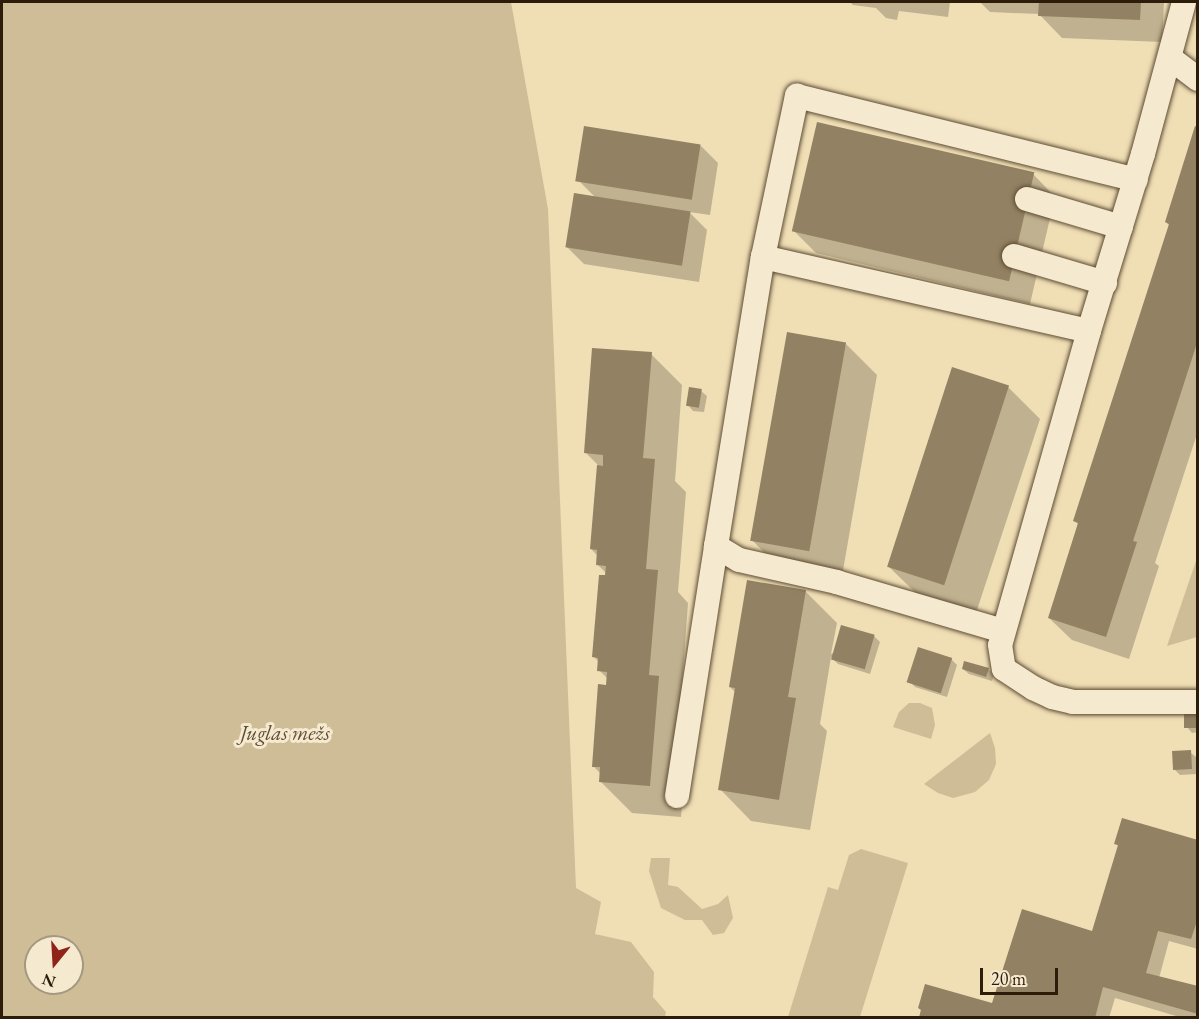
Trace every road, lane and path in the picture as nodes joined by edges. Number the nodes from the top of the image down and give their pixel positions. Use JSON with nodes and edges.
{"nodes":[{"id":1,"x":1184,"y":2,"type":"edge"},
{"id":2,"x":1170,"y":58,"type":"junction"},
{"id":3,"x":1197,"y":79,"type":"edge"},
{"id":4,"x":1136,"y":180,"type":"junction"},
{"id":5,"x":1027,"y":199,"type":"dead end"},
{"id":6,"x":1121,"y":227,"type":"junction"},
{"id":7,"x":763,"y":256,"type":"junction"},
{"id":8,"x":1014,"y":256,"type":"dead end"},
{"id":9,"x":1105,"y":283,"type":"junction"},
{"id":10,"x":1089,"y":331,"type":"junction"},
{"id":11,"x":716,"y":546,"type":"junction"},
{"id":12,"x":1003,"y":631,"type":"junction"},
{"id":13,"x":1197,"y":702,"type":"edge"},
{"id":14,"x":677,"y":796,"type":"dead end"}],
"edges":[{"from":1,"to":2,"type":"street"},
{"from":2,"to":3,"type":"street"},
{"from":2,"to":4,"type":"street"},
{"from":4,"to":6,"type":"street"},
{"from":4,"to":7,"type":"street"},
{"from":5,"to":6,"type":"street"},
{"from":6,"to":9,"type":"street"},
{"from":7,"to":10,"type":"street"},
{"from":7,"to":11,"type":"street"},
{"from":8,"to":9,"type":"street"},
{"from":9,"to":10,"type":"street"},
{"from":10,"to":12,"type":"street"},
{"from":11,"to":12,"type":"street"},
{"from":11,"to":14,"type":"street"},
{"from":12,"to":13,"type":"street"}]}
